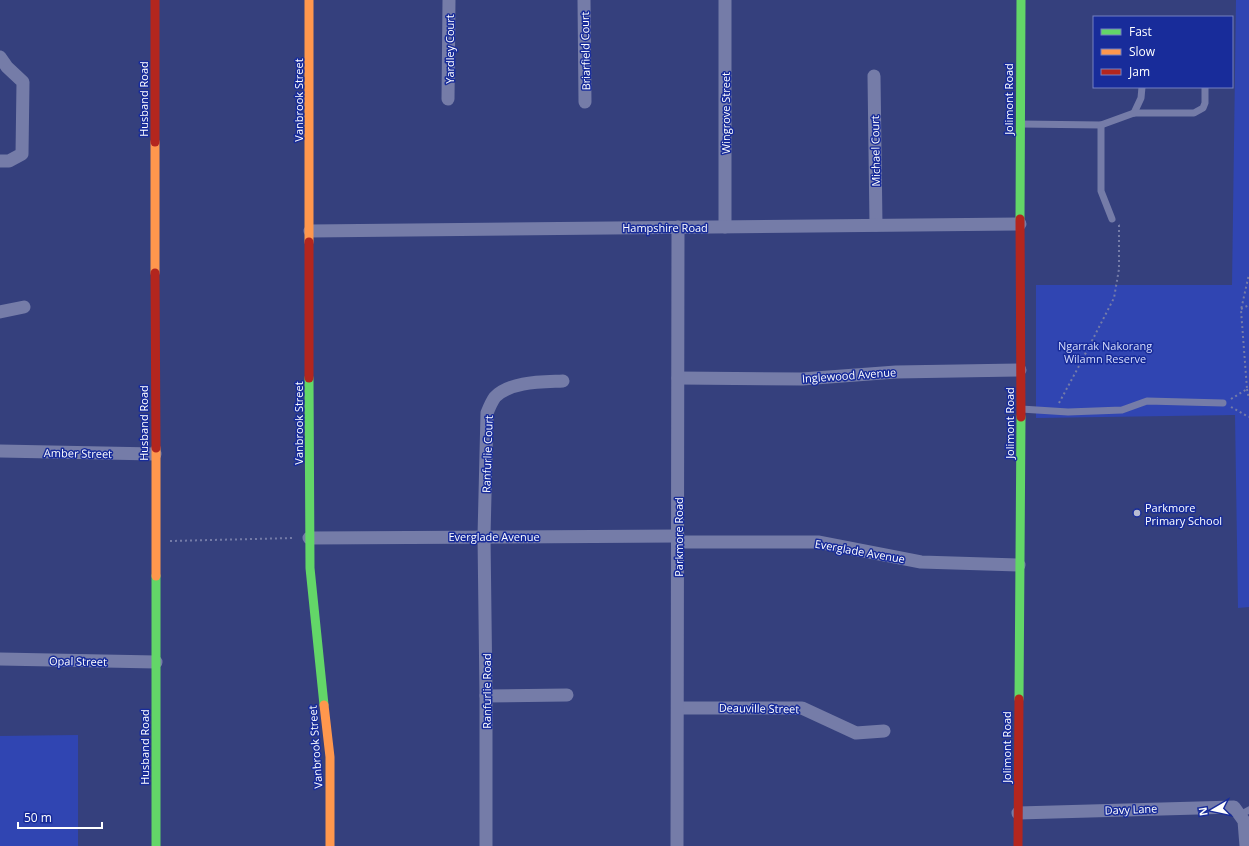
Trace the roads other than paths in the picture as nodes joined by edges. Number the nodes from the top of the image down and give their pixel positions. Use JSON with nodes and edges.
{"nodes":[{"id":1,"x":155,"y":0,"type":"edge"},
{"id":2,"x":309,"y":0,"type":"edge"},
{"id":3,"x":449,"y":0,"type":"edge"},
{"id":4,"x":584,"y":0,"type":"edge"},
{"id":5,"x":725,"y":0,"type":"edge"},
{"id":6,"x":1021,"y":0,"type":"edge"},
{"id":7,"x":0,"y":57,"type":"edge"},
{"id":8,"x":874,"y":76,"type":"dead end"},
{"id":9,"x":1142,"y":88,"type":"edge"},
{"id":10,"x":1205,"y":88,"type":"edge"},
{"id":11,"x":448,"y":99,"type":"dead end"},
{"id":12,"x":586,"y":102,"type":"dead end"},
{"id":13,"x":1134,"y":113,"type":"junction"},
{"id":14,"x":1020,"y":124,"type":"junction"},
{"id":15,"x":1101,"y":125,"type":"junction"},
{"id":16,"x":0,"y":162,"type":"edge"},
{"id":17,"x":1112,"y":219,"type":"road end"},
{"id":18,"x":1020,"y":224,"type":"junction"},
{"id":19,"x":876,"y":225,"type":"junction"},
{"id":20,"x":678,"y":227,"type":"junction"},
{"id":21,"x":725,"y":227,"type":"junction"},
{"id":22,"x":310,"y":231,"type":"junction"},
{"id":23,"x":24,"y":307,"type":"dead end"},
{"id":24,"x":0,"y":312,"type":"edge"},
{"id":25,"x":1020,"y":370,"type":"junction"},
{"id":26,"x":678,"y":378,"type":"junction"},
{"id":27,"x":563,"y":381,"type":"dead end"},
{"id":28,"x":1223,"y":403,"type":"road end"},
{"id":29,"x":1021,"y":409,"type":"junction"},
{"id":30,"x":0,"y":451,"type":"edge"},
{"id":31,"x":155,"y":454,"type":"junction"},
{"id":32,"x":484,"y":536,"type":"junction"},
{"id":33,"x":309,"y":538,"type":"junction"},
{"id":34,"x":678,"y":539,"type":"junction"},
{"id":35,"x":1019,"y":565,"type":"junction"},
{"id":36,"x":0,"y":659,"type":"edge"},
{"id":37,"x":156,"y":662,"type":"junction"},
{"id":38,"x":567,"y":695,"type":"dead end"},
{"id":39,"x":486,"y":696,"type":"junction"},
{"id":40,"x":678,"y":708,"type":"junction"},
{"id":41,"x":884,"y":731,"type":"dead end"},
{"id":42,"x":1244,"y":812,"type":"edge"},
{"id":43,"x":1018,"y":813,"type":"junction"},
{"id":44,"x":156,"y":846,"type":"edge"},
{"id":45,"x":330,"y":846,"type":"edge"},
{"id":46,"x":486,"y":846,"type":"edge"},
{"id":47,"x":677,"y":846,"type":"edge"},
{"id":48,"x":1018,"y":846,"type":"edge"},
{"id":49,"x":1246,"y":846,"type":"edge"}],
"edges":[{"from":1,"to":31,"type":"street","name":"Husband Road"},
{"from":2,"to":22,"type":"street","name":"Vanbrook Street"},
{"from":3,"to":11,"type":"street","name":"Yardley Court"},
{"from":4,"to":12,"type":"street","name":"Briarfield Court"},
{"from":5,"to":21,"type":"street","name":"Wingrove Street"},
{"from":6,"to":14,"type":"street","name":"Jolimont Road"},
{"from":7,"to":16,"type":"street"},
{"from":8,"to":19,"type":"street","name":"Michael Court"},
{"from":9,"to":13,"type":"lane"},
{"from":10,"to":13,"type":"lane"},
{"from":13,"to":15,"type":"lane"},
{"from":14,"to":15,"type":"lane"},
{"from":14,"to":18,"type":"street","name":"Jolimont Road"},
{"from":15,"to":17,"type":"lane"},
{"from":18,"to":19,"type":"street","name":"Hampshire Road"},
{"from":18,"to":25,"type":"street","name":"Jolimont Road"},
{"from":19,"to":21,"type":"street","name":"Hampshire Road"},
{"from":20,"to":21,"type":"street","name":"Hampshire Road"},
{"from":20,"to":22,"type":"street","name":"Hampshire Road"},
{"from":20,"to":26,"type":"street","name":"Parkmore Road"},
{"from":22,"to":33,"type":"street","name":"Vanbrook Street"},
{"from":23,"to":24,"type":"street"},
{"from":25,"to":26,"type":"street","name":"Inglewood Avenue"},
{"from":25,"to":29,"type":"street","name":"Jolimont Road"},
{"from":26,"to":34,"type":"street","name":"Parkmore Road"},
{"from":27,"to":32,"type":"street","name":"Ranfurlie Court"},
{"from":28,"to":29,"type":"lane"},
{"from":29,"to":35,"type":"street","name":"Jolimont Road"},
{"from":30,"to":31,"type":"street","name":"Amber Street"},
{"from":31,"to":37,"type":"street","name":"Husband Road"},
{"from":32,"to":33,"type":"street","name":"Everglade Avenue"},
{"from":32,"to":34,"type":"street","name":"Everglade Avenue"},
{"from":32,"to":39,"type":"street","name":"Ranfurlie Road"},
{"from":33,"to":45,"type":"street","name":"Vanbrook Street"},
{"from":34,"to":35,"type":"street","name":"Everglade Avenue"},
{"from":34,"to":40,"type":"street","name":"Parkmore Road"},
{"from":35,"to":43,"type":"street","name":"Jolimont Road"},
{"from":36,"to":37,"type":"street","name":"Opal Street"},
{"from":37,"to":44,"type":"street","name":"Husband Road"},
{"from":38,"to":39,"type":"street"},
{"from":39,"to":46,"type":"street","name":"Ranfurlie Road"},
{"from":40,"to":41,"type":"street","name":"Deauville Street"},
{"from":40,"to":47,"type":"street","name":"Parkmore Road"},
{"from":42,"to":43,"type":"street","name":"Davy Lane"},
{"from":42,"to":49,"type":"street"},
{"from":43,"to":48,"type":"street","name":"Jolimont Road"}]}
